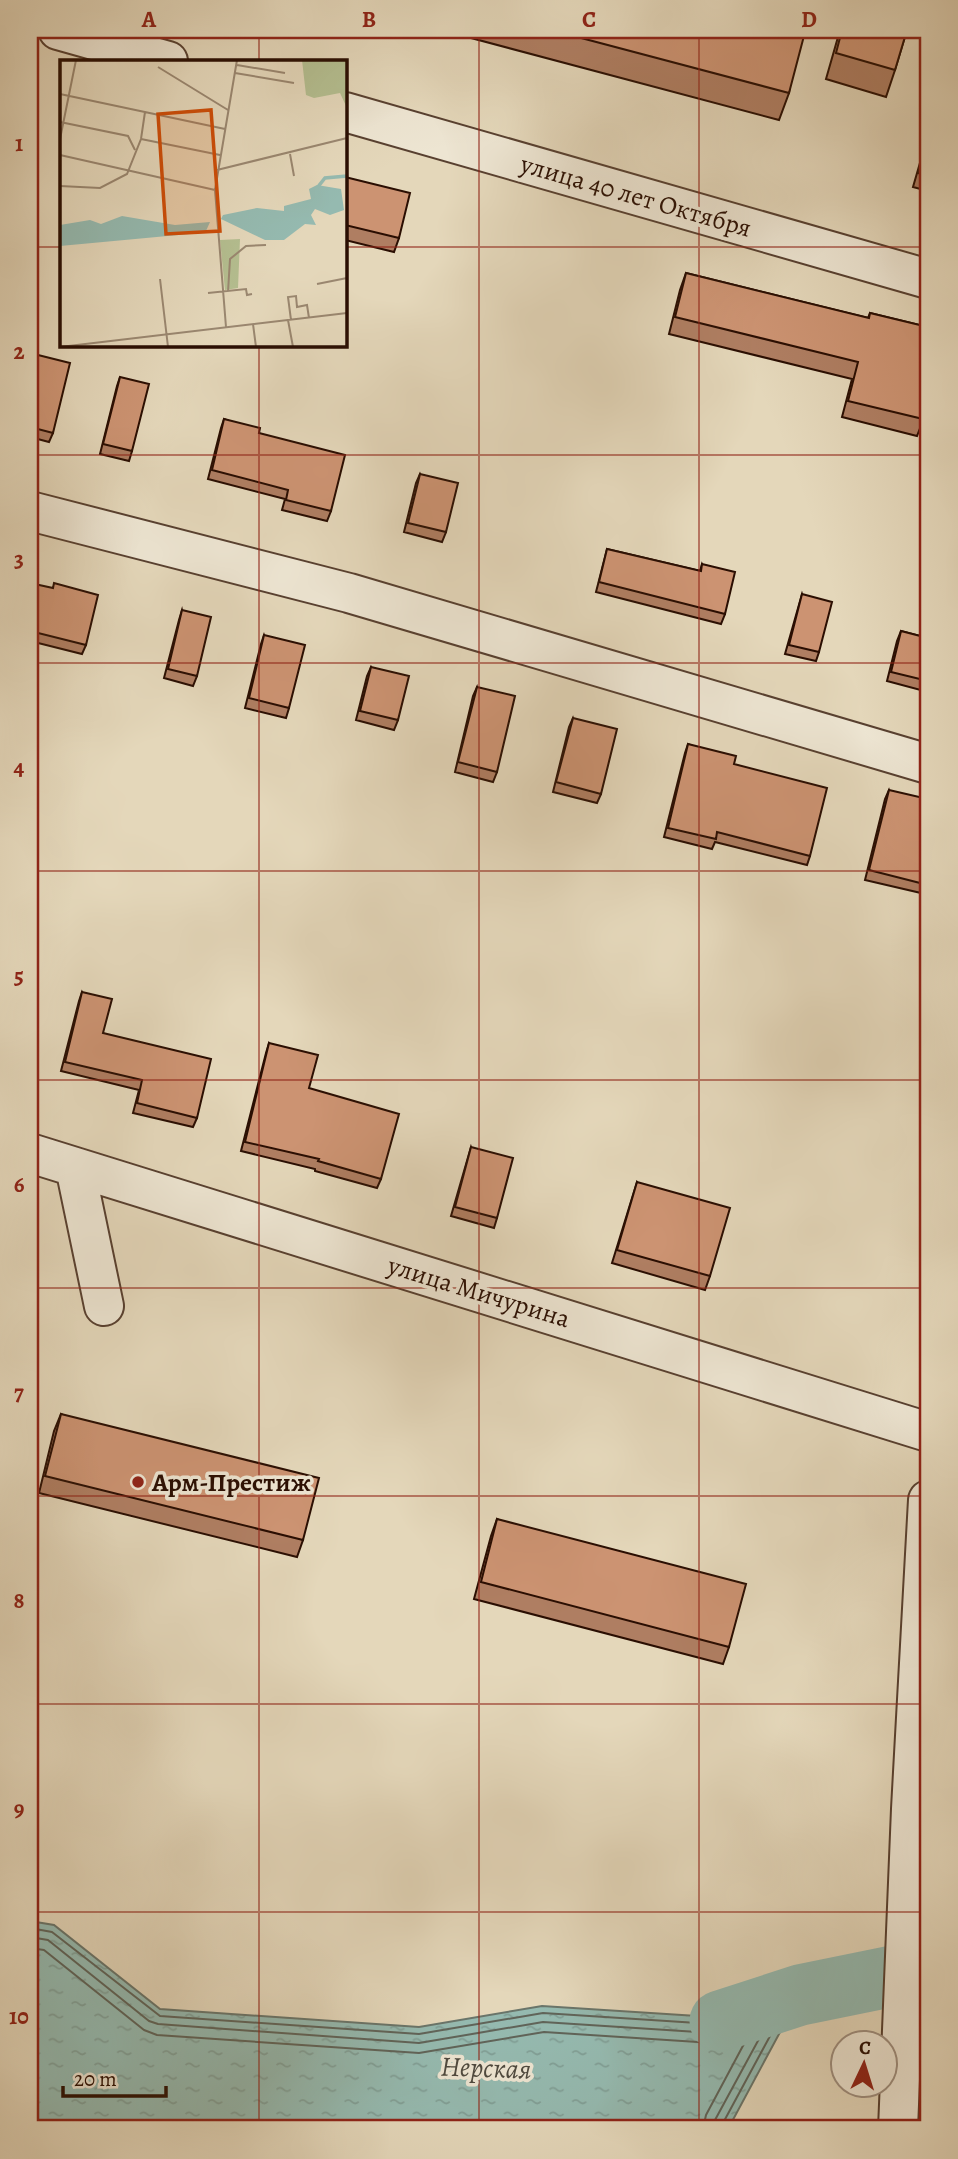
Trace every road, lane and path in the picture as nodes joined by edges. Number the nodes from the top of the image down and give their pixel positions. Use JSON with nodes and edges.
{"nodes":[{"id":1,"x":58,"y":30,"type":"edge"},
{"id":2,"x":164,"y":60,"type":"edge"},
{"id":3,"x":346,"y":112,"type":"edge"},
{"id":4,"x":928,"y":279,"type":"edge"},
{"id":5,"x":30,"y":511,"type":"edge"},
{"id":6,"x":928,"y":764,"type":"edge"},
{"id":7,"x":30,"y":1153,"type":"edge"},
{"id":8,"x":75,"y":1167,"type":"junction"},
{"id":9,"x":104,"y":1306,"type":"dead end"},
{"id":10,"x":928,"y":1432,"type":"edge"},
{"id":11,"x":928,"y":1500,"type":"edge"},
{"id":12,"x":898,"y":2129,"type":"edge"}],
"edges":[{"from":1,"to":2,"type":"street"},
{"from":3,"to":4,"type":"street","name":"улица 40 лет Октября"},
{"from":5,"to":6,"type":"street"},
{"from":7,"to":8,"type":"street","name":"улица Мичурина"},
{"from":8,"to":9,"type":"street"},
{"from":8,"to":10,"type":"street","name":"улица Мичурина"},
{"from":11,"to":12,"type":"street"}]}
